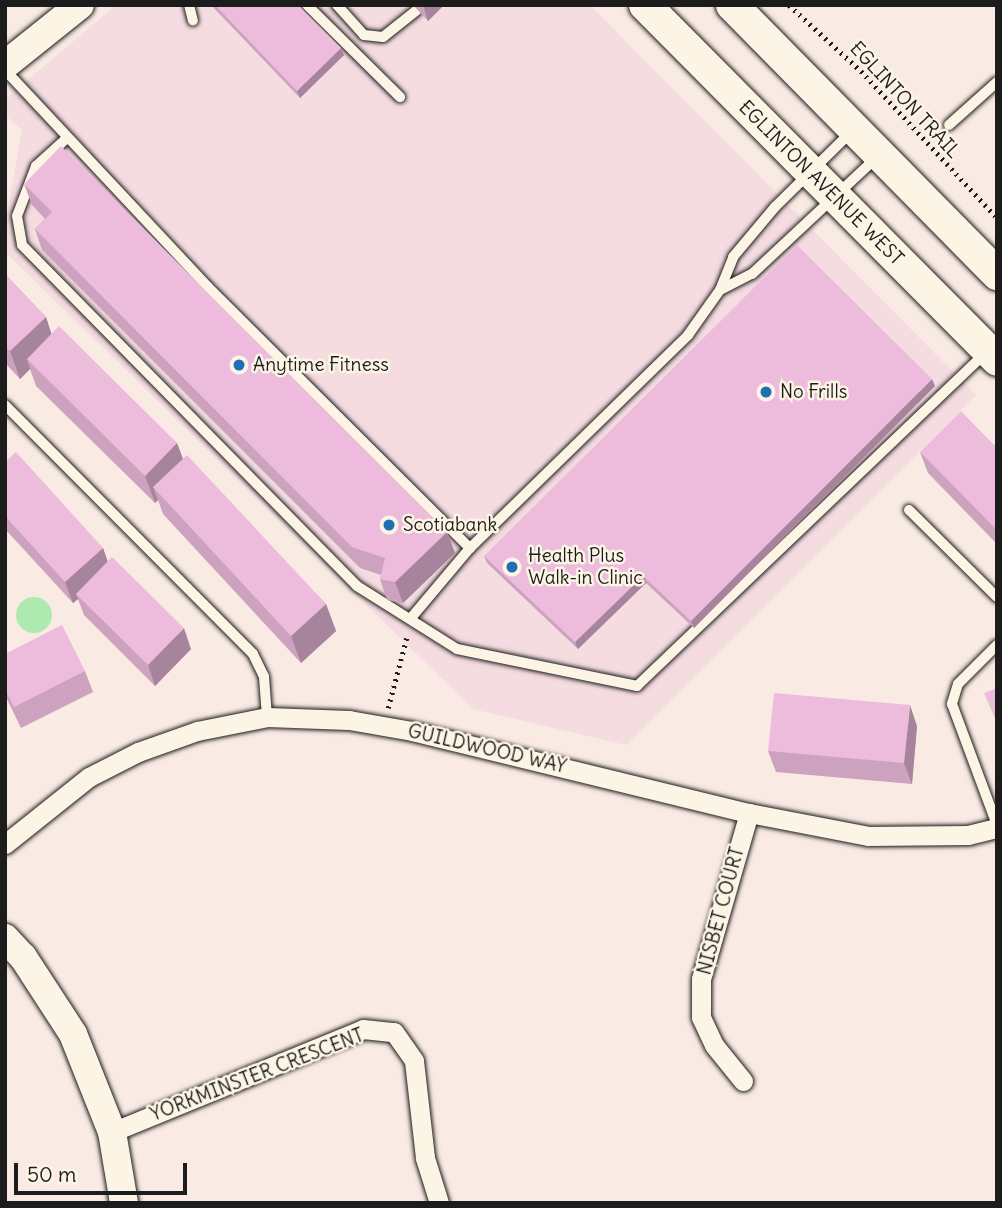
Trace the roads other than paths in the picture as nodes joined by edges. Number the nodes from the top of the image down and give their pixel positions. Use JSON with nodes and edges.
{"nodes":[{"id":1,"x":80,"y":5,"type":"edge"},
{"id":2,"x":189,"y":5,"type":"edge"},
{"id":3,"x":307,"y":5,"type":"edge"},
{"id":4,"x":337,"y":5,"type":"edge"},
{"id":5,"x":645,"y":5,"type":"edge"},
{"id":6,"x":732,"y":5,"type":"edge"},
{"id":7,"x":417,"y":10,"type":"dead end"},
{"id":8,"x":193,"y":21,"type":"dead end"},
{"id":9,"x":5,"y":67,"type":"edge"},
{"id":10,"x":997,"y":82,"type":"edge"},
{"id":11,"x":400,"y":97,"type":"dead end"},
{"id":12,"x":949,"y":125,"type":"dead end"},
{"id":13,"x":855,"y":128,"type":"junction"},
{"id":14,"x":68,"y":138,"type":"junction"},
{"id":15,"x":880,"y":154,"type":"junction"},
{"id":16,"x":810,"y":172,"type":"junction"},
{"id":17,"x":835,"y":197,"type":"junction"},
{"id":18,"x":997,"y":274,"type":"edge"},
{"id":19,"x":720,"y":290,"type":"junction"},
{"id":20,"x":992,"y":355,"type":"edge"},
{"id":21,"x":8,"y":412,"type":"edge"},
{"id":22,"x":909,"y":510,"type":"dead end"},
{"id":23,"x":470,"y":548,"type":"junction"},
{"id":24,"x":997,"y":597,"type":"edge"},
{"id":25,"x":411,"y":618,"type":"junction"},
{"id":26,"x":997,"y":645,"type":"edge"},
{"id":27,"x":267,"y":718,"type":"junction"},
{"id":28,"x":750,"y":813,"type":"junction"},
{"id":29,"x":997,"y":827,"type":"edge"},
{"id":30,"x":5,"y":844,"type":"edge"},
{"id":31,"x":5,"y":938,"type":"edge"},
{"id":32,"x":743,"y":1081,"type":"dead end"},
{"id":33,"x":112,"y":1132,"type":"junction"},
{"id":34,"x":124,"y":1203,"type":"edge"},
{"id":35,"x":439,"y":1203,"type":"edge"}],
"edges":[{"from":1,"to":9,"type":"street"},
{"from":2,"to":8,"type":"lane"},
{"from":3,"to":11,"type":"lane"},
{"from":4,"to":7,"type":"lane"},
{"from":5,"to":16,"type":"main road","name":"EGLINTON AVENUE WEST"},
{"from":6,"to":13,"type":"main road"},
{"from":9,"to":14,"type":"lane"},
{"from":10,"to":12,"type":"lane"},
{"from":13,"to":15,"type":"main road"},
{"from":13,"to":16,"type":"lane"},
{"from":14,"to":23,"type":"lane"},
{"from":14,"to":25,"type":"lane"},
{"from":15,"to":17,"type":"lane"},
{"from":15,"to":18,"type":"main road"},
{"from":16,"to":17,"type":"main road","name":"EGLINTON AVENUE WEST"},
{"from":16,"to":19,"type":"lane"},
{"from":17,"to":19,"type":"lane"},
{"from":17,"to":20,"type":"main road","name":"EGLINTON AVENUE WEST"},
{"from":19,"to":23,"type":"lane"},
{"from":20,"to":25,"type":"lane"},
{"from":21,"to":27,"type":"lane"},
{"from":22,"to":24,"type":"lane"},
{"from":23,"to":25,"type":"lane"},
{"from":26,"to":29,"type":"lane"},
{"from":27,"to":28,"type":"street","name":"GUILDWOOD WAY"},
{"from":27,"to":30,"type":"street","name":"GUILDWOOD WAY"},
{"from":28,"to":29,"type":"street","name":"GUILDWOOD WAY"},
{"from":28,"to":32,"type":"street","name":"NISBET COURT"},
{"from":31,"to":33,"type":"street"},
{"from":33,"to":34,"type":"street"},
{"from":33,"to":35,"type":"street","name":"YORKMINSTER CRESCENT"}]}
